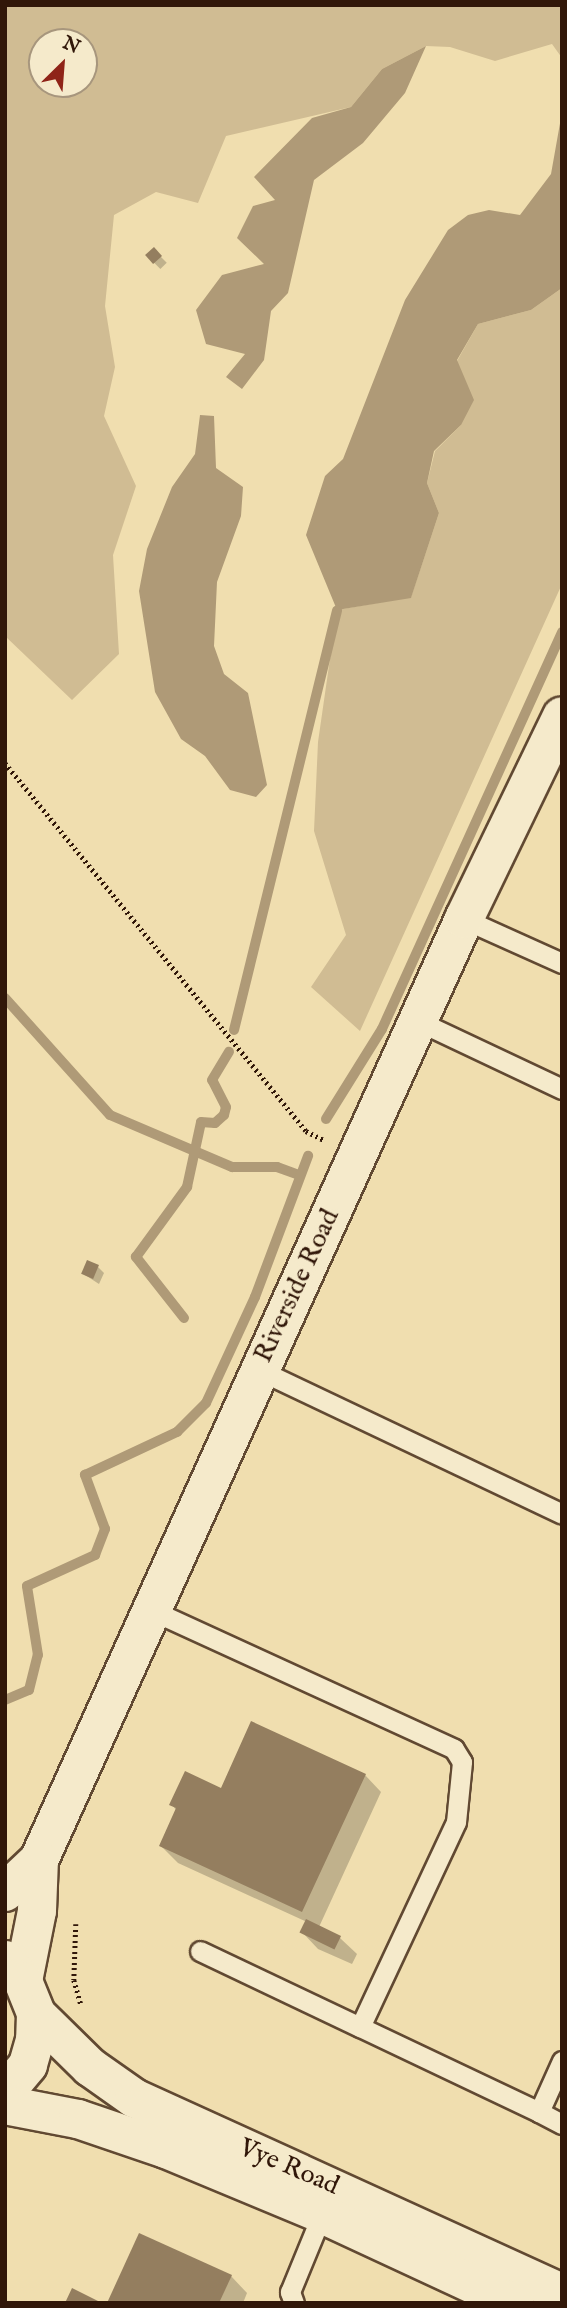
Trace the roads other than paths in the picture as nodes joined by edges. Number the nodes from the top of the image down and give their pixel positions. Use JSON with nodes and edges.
{"nodes":[{"id":1,"x":562,"y":716,"type":"edge"},
{"id":2,"x":464,"y":919,"type":"junction"},
{"id":3,"x":562,"y":963,"type":"edge"},
{"id":4,"x":418,"y":1021,"type":"junction"},
{"id":5,"x":562,"y":1089,"type":"edge"},
{"id":6,"x":259,"y":1370,"type":"junction"},
{"id":7,"x":562,"y":1514,"type":"edge"},
{"id":8,"x":151,"y":1610,"type":"junction"},
{"id":9,"x":21,"y":1902,"type":"edge"},
{"id":10,"x":201,"y":1951,"type":"dead end"},
{"id":11,"x":21,"y":1985,"type":"edge"},
{"id":12,"x":360,"y":2027,"type":"junction"},
{"id":13,"x":562,"y":2061,"type":"edge"},
{"id":14,"x":5,"y":2091,"type":"edge"},
{"id":15,"x":5,"y":2105,"type":"edge"},
{"id":16,"x":539,"y":2112,"type":"junction"},
{"id":17,"x":562,"y":2124,"type":"edge"},
{"id":18,"x":322,"y":2214,"type":"junction"},
{"id":19,"x":562,"y":2293,"type":"edge"},
{"id":20,"x":294,"y":2303,"type":"edge"},
{"id":21,"x":514,"y":2303,"type":"edge"}],
"edges":[{"from":1,"to":2,"type":"street","name":"Riverside Road"},
{"from":2,"to":3,"type":"lane"},
{"from":2,"to":4,"type":"street","name":"Riverside Road"},
{"from":4,"to":5,"type":"lane"},
{"from":4,"to":6,"type":"street","name":"Riverside Road"},
{"from":6,"to":7,"type":"lane"},
{"from":6,"to":8,"type":"street","name":"Riverside Road"},
{"from":8,"to":9,"type":"street","name":"Riverside Road"},
{"from":8,"to":12,"type":"lane"},
{"from":9,"to":11,"type":"street"},
{"from":10,"to":12,"type":"lane"},
{"from":11,"to":14,"type":"street"},
{"from":11,"to":19,"type":"street","name":"Vye Road"},
{"from":12,"to":16,"type":"lane"},
{"from":13,"to":16,"type":"lane"},
{"from":15,"to":18,"type":"street","name":"Vye Road"},
{"from":16,"to":17,"type":"lane"},
{"from":18,"to":20,"type":"lane"},
{"from":18,"to":21,"type":"street","name":"Vye Road"}]}
